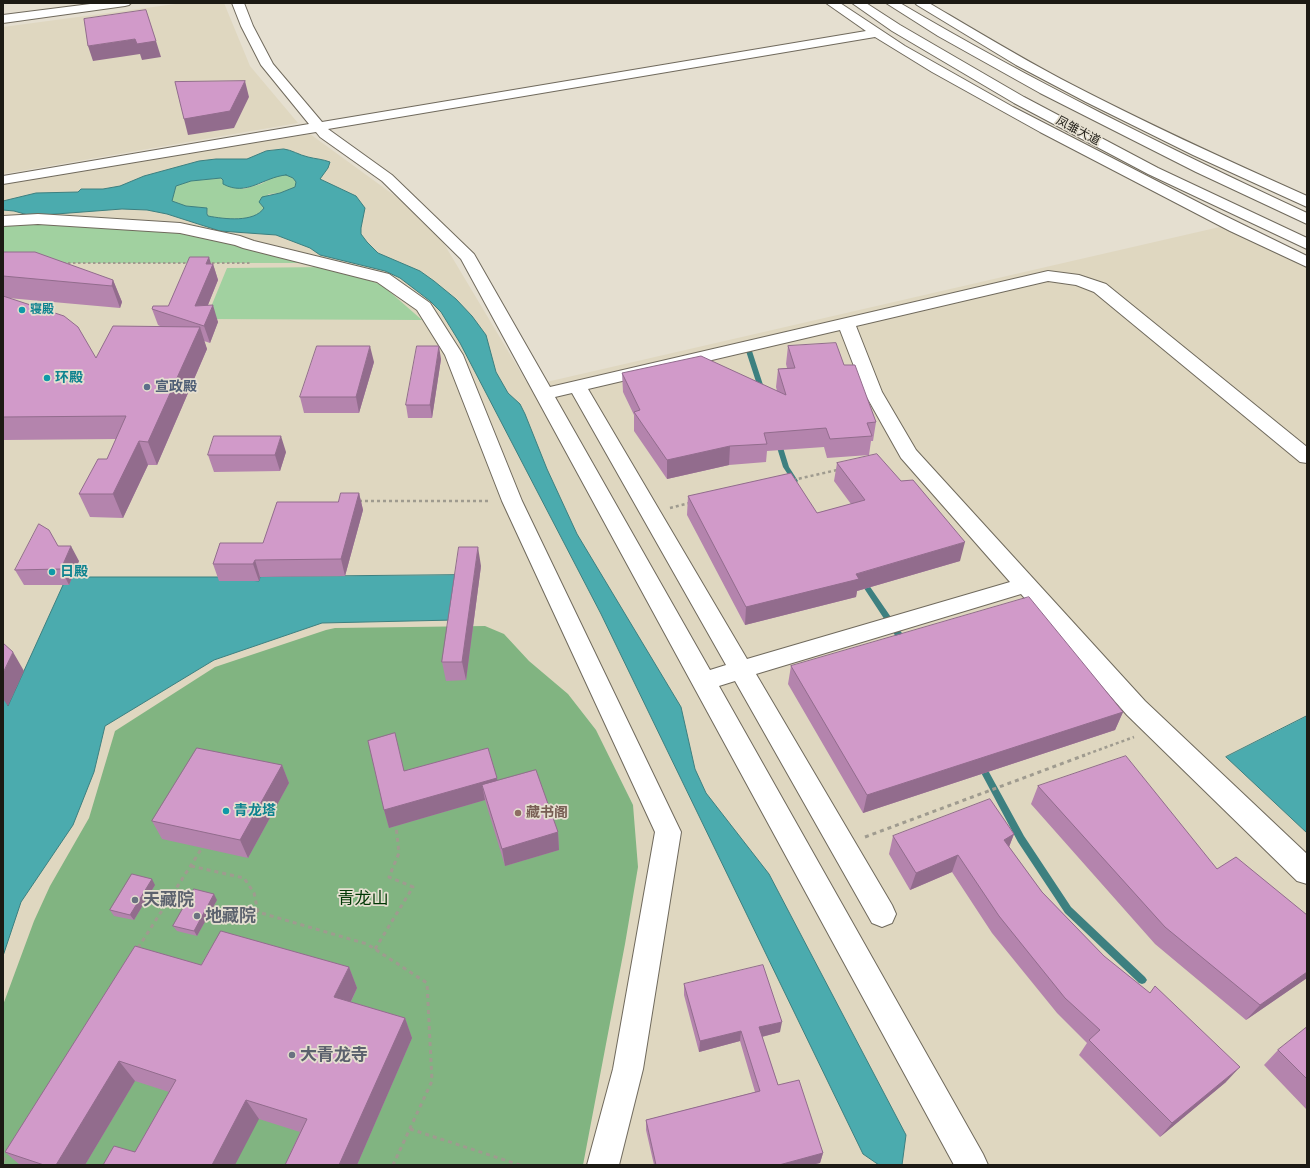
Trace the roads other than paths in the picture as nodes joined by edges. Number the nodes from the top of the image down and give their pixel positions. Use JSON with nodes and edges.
{"nodes":[{"id":1,"x":52,"y":3,"type":"edge"},
{"id":2,"x":125,"y":3,"type":"edge"},
{"id":3,"x":238,"y":3,"type":"edge"},
{"id":4,"x":832,"y":3,"type":"edge"},
{"id":5,"x":858,"y":3,"type":"edge"},
{"id":6,"x":892,"y":3,"type":"edge"},
{"id":7,"x":921,"y":3,"type":"edge"},
{"id":8,"x":3,"y":10,"type":"edge"},
{"id":9,"x":3,"y":19,"type":"edge"},
{"id":10,"x":937,"y":30,"type":"junction"},
{"id":11,"x":876,"y":33,"type":"junction"},
{"id":12,"x":1021,"y":62,"type":"junction"},
{"id":13,"x":318,"y":126,"type":"junction"},
{"id":14,"x":3,"y":180,"type":"edge"},
{"id":15,"x":1307,"y":202,"type":"edge"},
{"id":16,"x":1307,"y":220,"type":"edge"},
{"id":17,"x":3,"y":221,"type":"edge"},
{"id":18,"x":1307,"y":244,"type":"edge"},
{"id":19,"x":1307,"y":262,"type":"edge"},
{"id":20,"x":846,"y":323,"type":"junction"},
{"id":21,"x":578,"y":386,"type":"junction"},
{"id":22,"x":545,"y":394,"type":"junction"},
{"id":23,"x":1307,"y":457,"type":"edge"},
{"id":24,"x":1025,"y":585,"type":"junction"},
{"id":25,"x":741,"y":671,"type":"junction"},
{"id":26,"x":704,"y":681,"type":"junction"},
{"id":27,"x":1307,"y":872,"type":"edge"},
{"id":28,"x":882,"y":914,"type":"dead end"},
{"id":29,"x":603,"y":1165,"type":"edge"},
{"id":30,"x":972,"y":1165,"type":"edge"}],
"edges":[{"from":1,"to":8,"type":"street"},
{"from":2,"to":9,"type":"street"},
{"from":3,"to":13,"type":"street"},
{"from":4,"to":11,"type":"street"},
{"from":5,"to":18,"type":"street","name":"凤雏大道"},
{"from":6,"to":10,"type":"street","name":"凤雏大道"},
{"from":7,"to":12,"type":"street"},
{"from":10,"to":12,"type":"street"},
{"from":10,"to":16,"type":"street","name":"凤雏大道"},
{"from":11,"to":13,"type":"street"},
{"from":11,"to":19,"type":"street"},
{"from":12,"to":15,"type":"street"},
{"from":13,"to":14,"type":"street"},
{"from":13,"to":22,"type":"street"},
{"from":17,"to":29,"type":"street"},
{"from":20,"to":21,"type":"street"},
{"from":20,"to":23,"type":"street"},
{"from":20,"to":24,"type":"street"},
{"from":21,"to":22,"type":"street"},
{"from":21,"to":25,"type":"street"},
{"from":22,"to":26,"type":"street"},
{"from":24,"to":25,"type":"street"},
{"from":24,"to":27,"type":"street"},
{"from":25,"to":26,"type":"street"},
{"from":25,"to":28,"type":"street"},
{"from":26,"to":30,"type":"street"}]}
